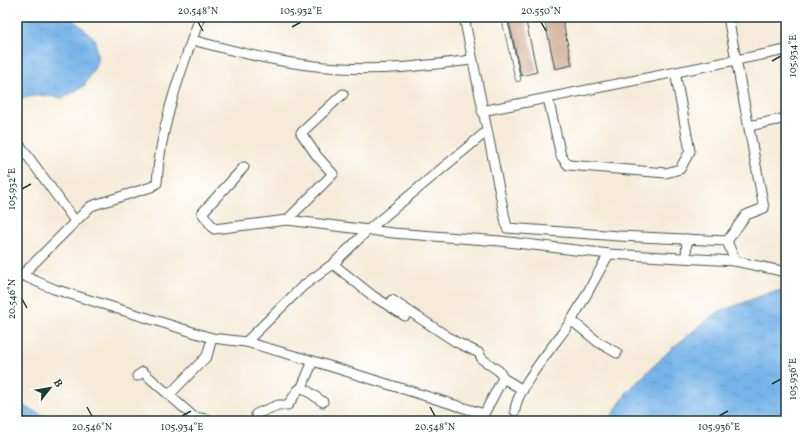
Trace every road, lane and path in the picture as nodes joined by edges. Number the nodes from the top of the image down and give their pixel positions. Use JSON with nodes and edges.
{"nodes":[{"id":1,"x":200,"y":17,"type":"edge"},
{"id":2,"x":464,"y":17,"type":"edge"},
{"id":3,"x":504,"y":17,"type":"edge"},
{"id":4,"x":728,"y":17,"type":"edge"},
{"id":5,"x":192,"y":40,"type":"junction"},
{"id":6,"x":786,"y":50,"type":"edge"},
{"id":7,"x":472,"y":60,"type":"junction"},
{"id":8,"x":736,"y":60,"type":"junction"},
{"id":9,"x":675,"y":72,"type":"junction"},
{"id":10,"x":518,"y":79,"type":"dead end"},
{"id":11,"x":344,"y":94,"type":"dead end"},
{"id":12,"x":548,"y":98,"type":"junction"},
{"id":13,"x":482,"y":111,"type":"junction"},
{"id":14,"x":786,"y":118,"type":"edge"},
{"id":15,"x":749,"y":126,"type":"junction"},
{"id":16,"x":486,"y":132,"type":"junction"},
{"id":17,"x":19,"y":144,"type":"dead end"},
{"id":18,"x":244,"y":167,"type":"dead end"},
{"id":19,"x":287,"y":220,"type":"junction"},
{"id":20,"x":75,"y":221,"type":"junction"},
{"id":21,"x":507,"y":228,"type":"junction"},
{"id":22,"x":368,"y":230,"type":"junction"},
{"id":23,"x":687,"y":239,"type":"junction"},
{"id":24,"x":500,"y":241,"type":"junction"},
{"id":25,"x":727,"y":241,"type":"junction"},
{"id":26,"x":609,"y":254,"type":"junction"},
{"id":27,"x":686,"y":258,"type":"junction"},
{"id":28,"x":736,"y":261,"type":"junction"},
{"id":29,"x":333,"y":264,"type":"junction"},
{"id":30,"x":786,"y":272,"type":"edge"},
{"id":31,"x":19,"y":274,"type":"edge"},
{"id":32,"x":392,"y":300,"type":"dead end"},
{"id":33,"x":571,"y":320,"type":"junction"},
{"id":34,"x":418,"y":324,"type":"dead end"},
{"id":35,"x":212,"y":338,"type":"junction"},
{"id":36,"x":246,"y":342,"type":"junction"},
{"id":37,"x":617,"y":353,"type":"dead end"},
{"id":38,"x":313,"y":361,"type":"junction"},
{"id":39,"x":137,"y":376,"type":"dead end"},
{"id":40,"x":503,"y":378,"type":"junction"},
{"id":41,"x":302,"y":387,"type":"junction"},
{"id":42,"x":523,"y":390,"type":"junction"},
{"id":43,"x":169,"y":395,"type":"junction"},
{"id":44,"x":323,"y":402,"type":"dead end"},
{"id":45,"x":515,"y":411,"type":"dead end"},
{"id":46,"x":256,"y":414,"type":"dead end"},
{"id":47,"x":206,"y":419,"type":"dead end"}],
"edges":[{"from":1,"to":5,"type":"street"},
{"from":2,"to":7,"type":"street"},
{"from":3,"to":10,"type":"lane"},
{"from":4,"to":8,"type":"street"},
{"from":5,"to":7,"type":"street"},
{"from":5,"to":20,"type":"street"},
{"from":6,"to":8,"type":"street"},
{"from":7,"to":13,"type":"street"},
{"from":8,"to":9,"type":"street"},
{"from":8,"to":15,"type":"street"},
{"from":9,"to":12,"type":"street"},
{"from":9,"to":12,"type":"street"},
{"from":11,"to":19,"type":"street"},
{"from":12,"to":13,"type":"street"},
{"from":13,"to":16,"type":"street"},
{"from":14,"to":15,"type":"street"},
{"from":15,"to":25,"type":"street"},
{"from":16,"to":21,"type":"street"},
{"from":16,"to":22,"type":"street"},
{"from":17,"to":20,"type":"street"},
{"from":18,"to":19,"type":"street"},
{"from":19,"to":22,"type":"street"},
{"from":20,"to":31,"type":"street"},
{"from":21,"to":23,"type":"street"},
{"from":21,"to":24,"type":"street"},
{"from":22,"to":24,"type":"street"},
{"from":22,"to":29,"type":"street"},
{"from":23,"to":25,"type":"street"},
{"from":23,"to":27,"type":"street"},
{"from":24,"to":26,"type":"street"},
{"from":25,"to":28,"type":"street"},
{"from":26,"to":27,"type":"street"},
{"from":26,"to":33,"type":"street"},
{"from":27,"to":28,"type":"street"},
{"from":28,"to":30,"type":"street"},
{"from":29,"to":34,"type":"street"},
{"from":29,"to":36,"type":"street"},
{"from":31,"to":35,"type":"street"},
{"from":32,"to":40,"type":"street"},
{"from":33,"to":37,"type":"street"},
{"from":33,"to":42,"type":"street"},
{"from":35,"to":36,"type":"street"},
{"from":35,"to":43,"type":"street"},
{"from":36,"to":38,"type":"street"},
{"from":38,"to":40,"type":"street"},
{"from":38,"to":41,"type":"street"},
{"from":39,"to":43,"type":"street"},
{"from":40,"to":42,"type":"street"},
{"from":41,"to":44,"type":"street"},
{"from":41,"to":46,"type":"street"},
{"from":42,"to":45,"type":"street"},
{"from":43,"to":47,"type":"street"}]}
